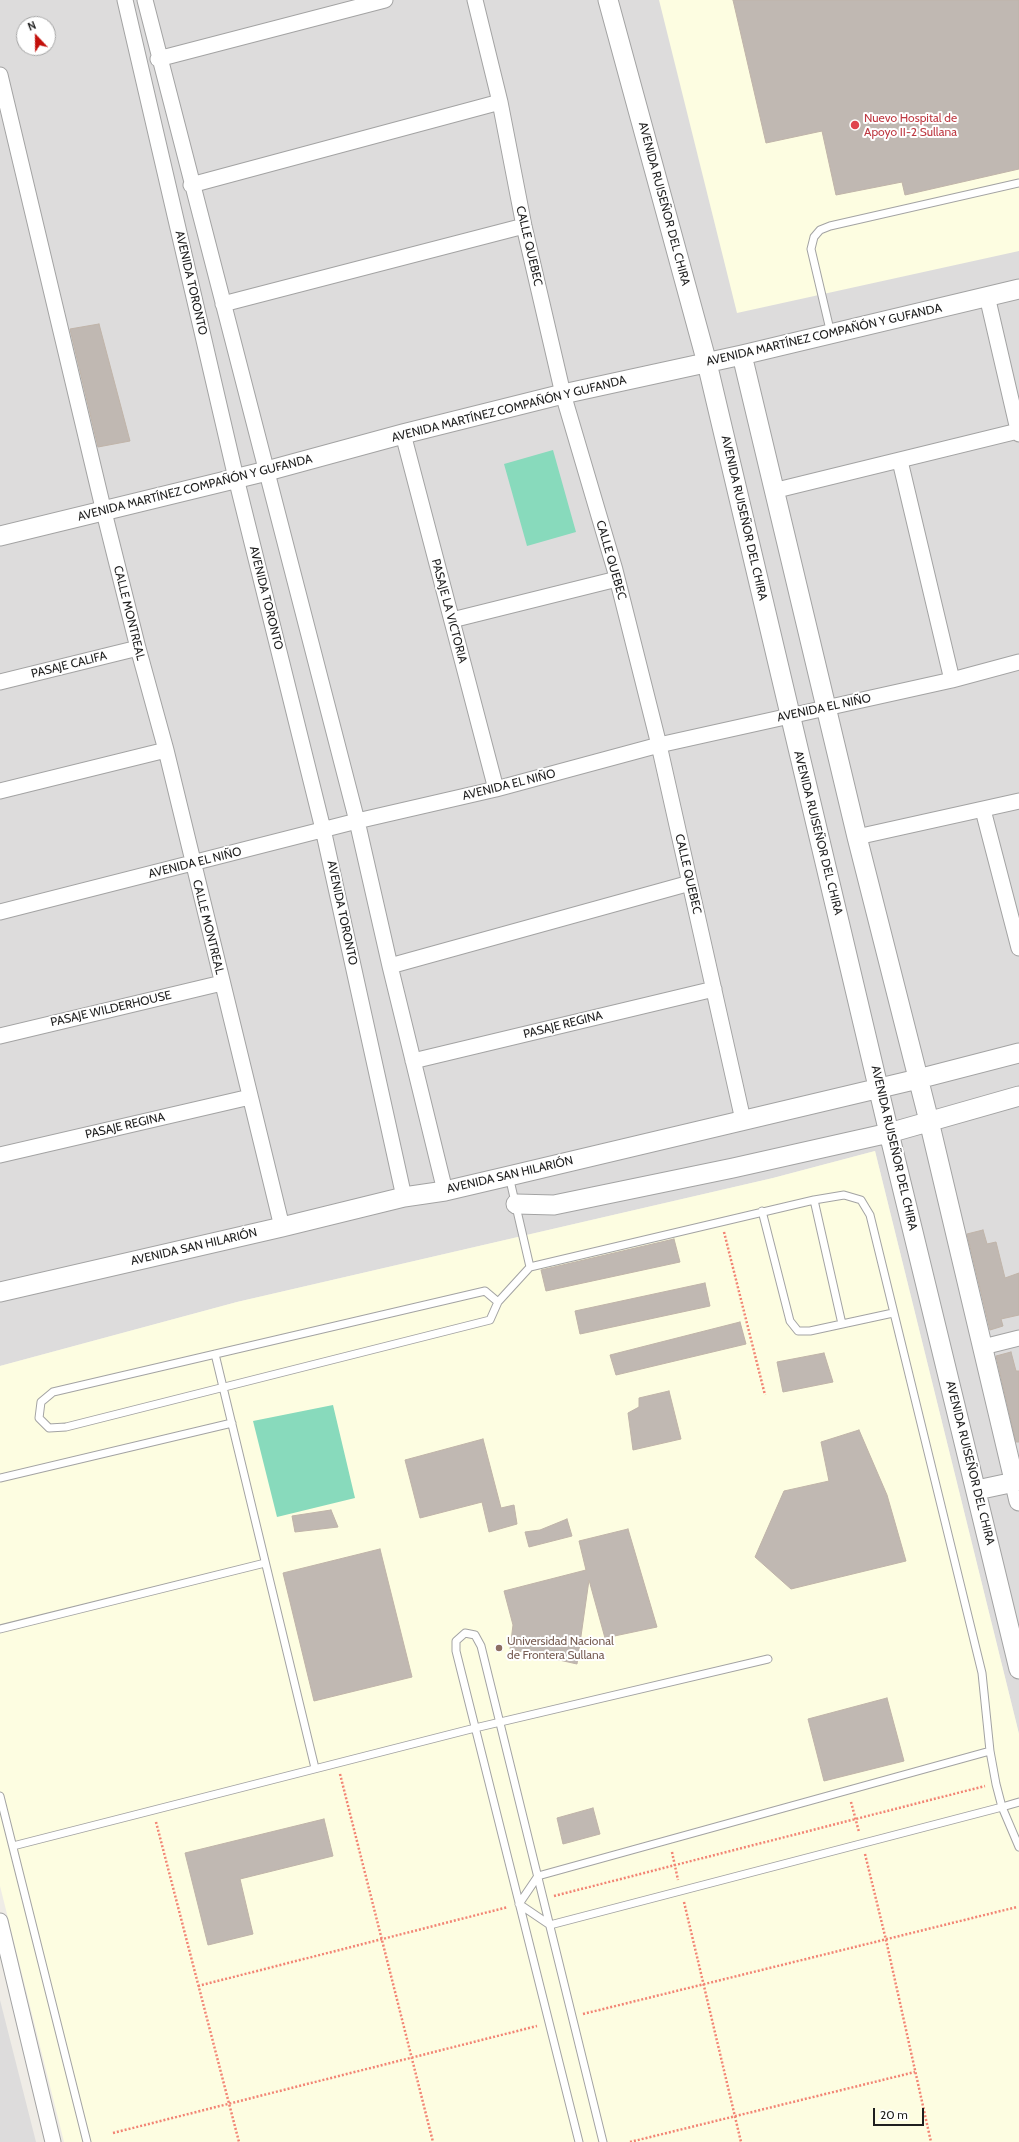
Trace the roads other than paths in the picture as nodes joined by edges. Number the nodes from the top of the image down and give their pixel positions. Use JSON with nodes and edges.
{"nodes":[{"id":1,"x":125,"y":0,"type":"edge"},
{"id":2,"x":144,"y":0,"type":"edge"},
{"id":3,"x":385,"y":0,"type":"edge"},
{"id":4,"x":475,"y":0,"type":"edge"},
{"id":5,"x":608,"y":0,"type":"edge"},
{"id":6,"x":158,"y":59,"type":"junction"},
{"id":7,"x":0,"y":75,"type":"edge"},
{"id":8,"x":500,"y":102,"type":"junction"},
{"id":9,"x":1019,"y":183,"type":"edge"},
{"id":10,"x":191,"y":185,"type":"junction"},
{"id":11,"x":524,"y":226,"type":"junction"},
{"id":12,"x":1019,"y":289,"type":"edge"},
{"id":13,"x":987,"y":296,"type":"junction"},
{"id":14,"x":223,"y":304,"type":"junction"},
{"id":15,"x":831,"y":334,"type":"junction"},
{"id":16,"x":742,"y":356,"type":"junction"},
{"id":17,"x":707,"y":363,"type":"junction"},
{"id":18,"x":563,"y":394,"type":"junction"},
{"id":19,"x":1019,"y":433,"type":"edge"},
{"id":20,"x":403,"y":434,"type":"junction"},
{"id":21,"x":900,"y":461,"type":"junction"},
{"id":22,"x":267,"y":471,"type":"junction"},
{"id":23,"x":236,"y":478,"type":"junction"},
{"id":24,"x":773,"y":491,"type":"junction"},
{"id":25,"x":104,"y":512,"type":"junction"},
{"id":26,"x":0,"y":536,"type":"edge"},
{"id":27,"x":617,"y":579,"type":"junction"},
{"id":28,"x":452,"y":620,"type":"junction"},
{"id":29,"x":138,"y":648,"type":"junction"},
{"id":30,"x":1019,"y":662,"type":"edge"},
{"id":31,"x":952,"y":680,"type":"junction"},
{"id":32,"x":0,"y":682,"type":"edge"},
{"id":33,"x":826,"y":707,"type":"junction"},
{"id":34,"x":790,"y":714,"type":"junction"},
{"id":35,"x":659,"y":745,"type":"junction"},
{"id":36,"x":166,"y":750,"type":"junction"},
{"id":37,"x":496,"y":789,"type":"junction"},
{"id":38,"x":0,"y":791,"type":"edge"},
{"id":39,"x":1019,"y":801,"type":"edge"},
{"id":40,"x":983,"y":810,"type":"junction"},
{"id":41,"x":357,"y":821,"type":"junction"},
{"id":42,"x":323,"y":829,"type":"junction"},
{"id":43,"x":857,"y":837,"type":"junction"},
{"id":44,"x":193,"y":864,"type":"junction"},
{"id":45,"x":690,"y":883,"type":"junction"},
{"id":46,"x":0,"y":912,"type":"edge"},
{"id":47,"x":1019,"y":948,"type":"edge"},
{"id":48,"x":390,"y":966,"type":"junction"},
{"id":49,"x":222,"y":983,"type":"junction"},
{"id":50,"x":714,"y":989,"type":"junction"},
{"id":51,"x":0,"y":1036,"type":"edge"},
{"id":52,"x":1019,"y":1053,"type":"edge"},
{"id":53,"x":413,"y":1061,"type":"junction"},
{"id":54,"x":918,"y":1079,"type":"junction"},
{"id":55,"x":880,"y":1088,"type":"junction"},
{"id":56,"x":1019,"y":1096,"type":"edge"},
{"id":57,"x":250,"y":1097,"type":"junction"},
{"id":58,"x":743,"y":1120,"type":"junction"},
{"id":59,"x":929,"y":1121,"type":"junction"},
{"id":60,"x":889,"y":1132,"type":"junction"},
{"id":61,"x":0,"y":1155,"type":"edge"},
{"id":62,"x":509,"y":1176,"type":"junction"},
{"id":63,"x":445,"y":1191,"type":"junction"},
{"id":64,"x":404,"y":1197,"type":"junction"},
{"id":65,"x":814,"y":1200,"type":"junction"},
{"id":66,"x":516,"y":1204,"type":"junction"},
{"id":67,"x":762,"y":1211,"type":"junction"},
{"id":68,"x":282,"y":1227,"type":"junction"},
{"id":69,"x":530,"y":1267,"type":"junction"},
{"id":70,"x":0,"y":1292,"type":"edge"},
{"id":71,"x":498,"y":1302,"type":"junction"},
{"id":72,"x":894,"y":1313,"type":"junction"},
{"id":73,"x":842,"y":1324,"type":"junction"},
{"id":74,"x":1019,"y":1338,"type":"edge"},
{"id":75,"x":983,"y":1347,"type":"junction"},
{"id":76,"x":214,"y":1354,"type":"junction"},
{"id":77,"x":223,"y":1388,"type":"junction"},
{"id":78,"x":232,"y":1423,"type":"junction"},
{"id":79,"x":0,"y":1478,"type":"edge"},
{"id":80,"x":1016,"y":1481,"type":"edge"},
{"id":81,"x":977,"y":1490,"type":"junction"},
{"id":82,"x":1019,"y":1501,"type":"edge"},
{"id":83,"x":266,"y":1563,"type":"junction"},
{"id":84,"x":0,"y":1629,"type":"edge"},
{"id":85,"x":768,"y":1659,"type":"dead end"},
{"id":86,"x":1019,"y":1669,"type":"edge"},
{"id":87,"x":500,"y":1722,"type":"junction"},
{"id":88,"x":475,"y":1728,"type":"junction"},
{"id":89,"x":990,"y":1751,"type":"junction"},
{"id":90,"x":315,"y":1768,"type":"junction"},
{"id":91,"x":0,"y":1796,"type":"edge"},
{"id":92,"x":1019,"y":1802,"type":"edge"},
{"id":93,"x":1002,"y":1807,"type":"junction"},
{"id":94,"x":13,"y":1846,"type":"junction"},
{"id":95,"x":1019,"y":1847,"type":"edge"},
{"id":96,"x":538,"y":1876,"type":"junction"},
{"id":97,"x":519,"y":1904,"type":"junction"},
{"id":98,"x":0,"y":1921,"type":"edge"},
{"id":99,"x":550,"y":1925,"type":"junction"},
{"id":100,"x":53,"y":2142,"type":"edge"},
{"id":101,"x":86,"y":2142,"type":"edge"},
{"id":102,"x":579,"y":2142,"type":"edge"},
{"id":103,"x":604,"y":2142,"type":"edge"}],
"edges":[{"from":1,"to":23,"type":"street","name":"AVENIDA TORONTO"},
{"from":2,"to":6,"type":"street","name":"AVENIDA TORONTO"},
{"from":3,"to":6,"type":"street"},
{"from":4,"to":8,"type":"street","name":"CALLE QUEBEC"},
{"from":5,"to":17,"type":"street","name":"AVENIDA RUISEÑOR DEL CHIRA"},
{"from":6,"to":10,"type":"street","name":"AVENIDA TORONTO"},
{"from":7,"to":25,"type":"street","name":"CALLE MONTREAL"},
{"from":8,"to":10,"type":"street"},
{"from":8,"to":11,"type":"street","name":"CALLE QUEBEC"},
{"from":9,"to":15,"type":"lane"},
{"from":10,"to":14,"type":"street","name":"AVENIDA TORONTO"},
{"from":11,"to":14,"type":"street"},
{"from":11,"to":18,"type":"street","name":"CALLE QUEBEC"},
{"from":12,"to":13,"type":"street","name":"AVENIDA MARTÍNEZ COMPAÑÓN Y GUFANDA"},
{"from":13,"to":15,"type":"street","name":"AVENIDA MARTÍNEZ COMPAÑÓN Y GUFANDA"},
{"from":13,"to":19,"type":"street"},
{"from":14,"to":22,"type":"street","name":"AVENIDA TORONTO"},
{"from":15,"to":16,"type":"street","name":"AVENIDA MARTÍNEZ COMPAÑÓN Y GUFANDA"},
{"from":16,"to":17,"type":"street","name":"AVENIDA MARTÍNEZ COMPAÑÓN Y GUFANDA"},
{"from":16,"to":24,"type":"street"},
{"from":17,"to":18,"type":"street","name":"AVENIDA MARTÍNEZ COMPAÑÓN Y GUFANDA"},
{"from":17,"to":34,"type":"street","name":"AVENIDA RUISEÑOR DEL CHIRA"},
{"from":18,"to":20,"type":"street","name":"AVENIDA MARTÍNEZ COMPAÑÓN Y GUFANDA"},
{"from":18,"to":27,"type":"street","name":"CALLE QUEBEC"},
{"from":19,"to":21,"type":"street"},
{"from":20,"to":22,"type":"street","name":"AVENIDA MARTÍNEZ COMPAÑÓN Y GUFANDA"},
{"from":20,"to":28,"type":"street","name":"PASAJE LA VICTORIA"},
{"from":21,"to":24,"type":"street"},
{"from":21,"to":31,"type":"street"},
{"from":22,"to":23,"type":"street","name":"AVENIDA MARTÍNEZ COMPAÑÓN Y GUFANDA"},
{"from":22,"to":41,"type":"street","name":"AVENIDA TORONTO"},
{"from":23,"to":25,"type":"street","name":"AVENIDA MARTÍNEZ COMPAÑÓN Y GUFANDA"},
{"from":23,"to":42,"type":"street","name":"AVENIDA TORONTO"},
{"from":24,"to":33,"type":"street"},
{"from":25,"to":26,"type":"street","name":"AVENIDA MARTÍNEZ COMPAÑÓN Y GUFANDA"},
{"from":25,"to":29,"type":"street","name":"CALLE MONTREAL"},
{"from":27,"to":28,"type":"street"},
{"from":27,"to":35,"type":"street","name":"CALLE QUEBEC"},
{"from":28,"to":37,"type":"street","name":"PASAJE LA VICTORIA"},
{"from":29,"to":32,"type":"street","name":"PASAJE CALIFA"},
{"from":29,"to":36,"type":"street","name":"CALLE MONTREAL"},
{"from":30,"to":31,"type":"street","name":"AVENIDA EL NIÑO"},
{"from":31,"to":33,"type":"street","name":"AVENIDA EL NIÑO"},
{"from":33,"to":34,"type":"street","name":"AVENIDA EL NIÑO"},
{"from":33,"to":43,"type":"street"},
{"from":34,"to":35,"type":"street","name":"AVENIDA EL NIÑO"},
{"from":34,"to":55,"type":"street","name":"AVENIDA RUISEÑOR DEL CHIRA"},
{"from":35,"to":37,"type":"street","name":"AVENIDA EL NIÑO"},
{"from":35,"to":45,"type":"street","name":"CALLE QUEBEC"},
{"from":36,"to":38,"type":"street"},
{"from":36,"to":44,"type":"street","name":"CALLE MONTREAL"},
{"from":37,"to":41,"type":"street","name":"AVENIDA EL NIÑO"},
{"from":39,"to":40,"type":"street"},
{"from":40,"to":43,"type":"street"},
{"from":40,"to":47,"type":"street"},
{"from":41,"to":42,"type":"street","name":"AVENIDA EL NIÑO"},
{"from":41,"to":48,"type":"street","name":"AVENIDA TORONTO"},
{"from":42,"to":44,"type":"street","name":"AVENIDA EL NIÑO"},
{"from":42,"to":64,"type":"street","name":"AVENIDA TORONTO"},
{"from":43,"to":54,"type":"street"},
{"from":44,"to":46,"type":"street","name":"AVENIDA EL NIÑO"},
{"from":44,"to":49,"type":"street","name":"CALLE MONTREAL"},
{"from":45,"to":48,"type":"street"},
{"from":45,"to":50,"type":"street","name":"CALLE QUEBEC"},
{"from":48,"to":53,"type":"street","name":"AVENIDA TORONTO"},
{"from":49,"to":51,"type":"street","name":"PASAJE WILDERHOUSE"},
{"from":49,"to":57,"type":"street","name":"CALLE MONTREAL"},
{"from":50,"to":53,"type":"street","name":"PASAJE REGINA"},
{"from":50,"to":58,"type":"street","name":"CALLE QUEBEC"},
{"from":52,"to":54,"type":"street","name":"AVENIDA SAN HILARIÓN"},
{"from":53,"to":63,"type":"street","name":"AVENIDA TORONTO"},
{"from":54,"to":55,"type":"street","name":"AVENIDA SAN HILARIÓN"},
{"from":54,"to":59,"type":"street"},
{"from":55,"to":58,"type":"street","name":"AVENIDA SAN HILARIÓN"},
{"from":55,"to":60,"type":"street","name":"AVENIDA RUISEÑOR DEL CHIRA"},
{"from":56,"to":59,"type":"street"},
{"from":57,"to":61,"type":"street","name":"PASAJE REGINA"},
{"from":57,"to":68,"type":"street","name":"CALLE MONTREAL"},
{"from":58,"to":62,"type":"street","name":"AVENIDA SAN HILARIÓN"},
{"from":59,"to":60,"type":"street"},
{"from":59,"to":75,"type":"street"},
{"from":60,"to":66,"type":"street"},
{"from":60,"to":81,"type":"street","name":"AVENIDA RUISEÑOR DEL CHIRA"},
{"from":62,"to":63,"type":"street","name":"AVENIDA SAN HILARIÓN"},
{"from":62,"to":66,"type":"lane"},
{"from":63,"to":64,"type":"street","name":"AVENIDA SAN HILARIÓN"},
{"from":64,"to":68,"type":"street","name":"AVENIDA SAN HILARIÓN"},
{"from":65,"to":67,"type":"lane"},
{"from":65,"to":72,"type":"lane"},
{"from":65,"to":73,"type":"lane"},
{"from":66,"to":69,"type":"lane"},
{"from":67,"to":69,"type":"lane"},
{"from":67,"to":73,"type":"lane"},
{"from":68,"to":70,"type":"street","name":"AVENIDA SAN HILARIÓN"},
{"from":69,"to":71,"type":"lane"},
{"from":71,"to":76,"type":"lane"},
{"from":71,"to":77,"type":"lane"},
{"from":72,"to":73,"type":"lane"},
{"from":72,"to":89,"type":"lane"},
{"from":74,"to":75,"type":"street"},
{"from":75,"to":80,"type":"street"},
{"from":76,"to":77,"type":"lane"},
{"from":76,"to":77,"type":"lane"},
{"from":77,"to":78,"type":"lane"},
{"from":78,"to":79,"type":"lane"},
{"from":78,"to":83,"type":"lane"},
{"from":80,"to":81,"type":"street"},
{"from":80,"to":82,"type":"street"},
{"from":81,"to":86,"type":"street","name":"AVENIDA RUISEÑOR DEL CHIRA"},
{"from":83,"to":84,"type":"lane"},
{"from":83,"to":90,"type":"lane"},
{"from":85,"to":87,"type":"lane"},
{"from":87,"to":88,"type":"lane"},
{"from":87,"to":88,"type":"lane"},
{"from":87,"to":96,"type":"lane"},
{"from":88,"to":90,"type":"lane"},
{"from":88,"to":97,"type":"lane"},
{"from":89,"to":93,"type":"lane"},
{"from":89,"to":96,"type":"lane"},
{"from":90,"to":94,"type":"lane"},
{"from":91,"to":94,"type":"lane"},
{"from":92,"to":93,"type":"lane"},
{"from":93,"to":95,"type":"lane"},
{"from":93,"to":99,"type":"lane"},
{"from":94,"to":101,"type":"lane"},
{"from":96,"to":97,"type":"lane"},
{"from":96,"to":99,"type":"lane"},
{"from":97,"to":99,"type":"lane"},
{"from":97,"to":102,"type":"lane"},
{"from":98,"to":100,"type":"street"},
{"from":99,"to":103,"type":"lane"}]}
